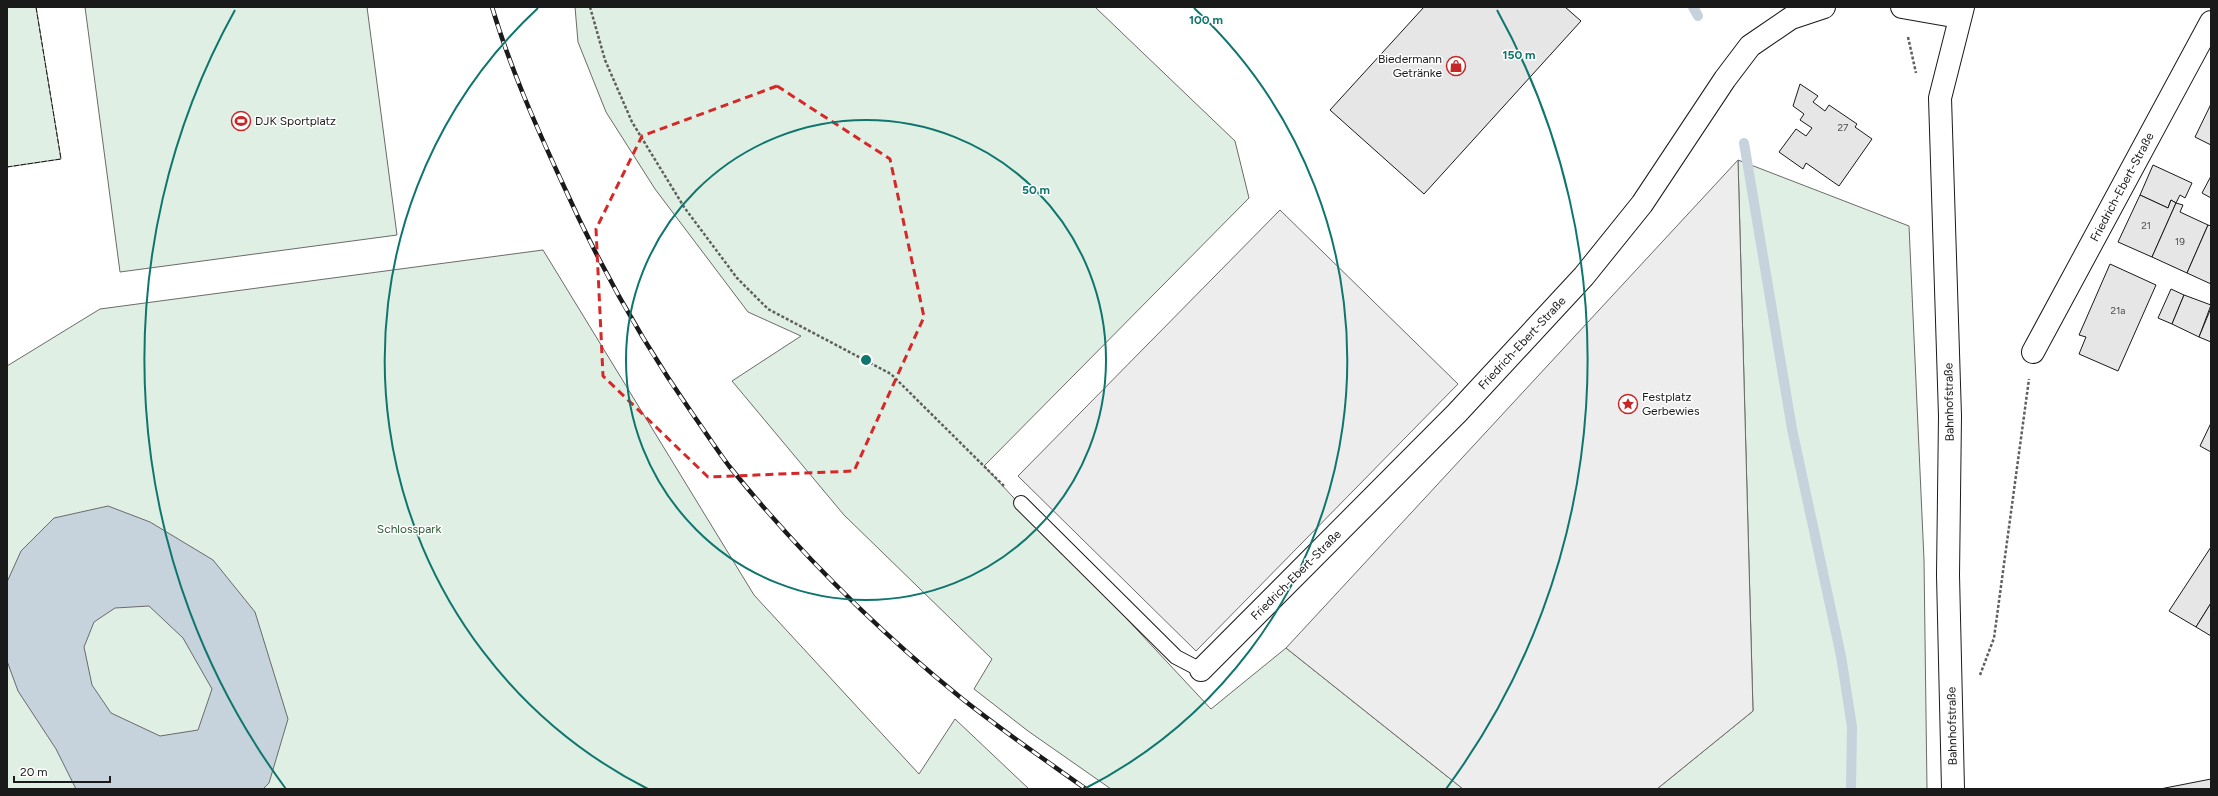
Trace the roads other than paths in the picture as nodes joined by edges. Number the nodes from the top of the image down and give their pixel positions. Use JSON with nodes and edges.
{"nodes":[{"id":1,"x":1824,"y":7,"type":"edge"},
{"id":2,"x":1902,"y":7,"type":"edge"},
{"id":3,"x":1964,"y":10,"type":"edge"},
{"id":4,"x":2211,"y":22,"type":"edge"},
{"id":5,"x":2033,"y":352,"type":"road end"},
{"id":6,"x":1021,"y":503,"type":"road end"},
{"id":7,"x":1201,"y":670,"type":"joint"},
{"id":8,"x":1953,"y":789,"type":"edge"}],
"edges":[{"from":1,"to":7,"type":"street","name":"Friedrich-Ebert-Straße"},
{"from":2,"to":3,"type":"street"},
{"from":3,"to":8,"type":"street","name":"Bahnhofstraße"},
{"from":4,"to":5,"type":"street","name":"Friedrich-Ebert-Straße"},
{"from":6,"to":7,"type":"lane"}]}
